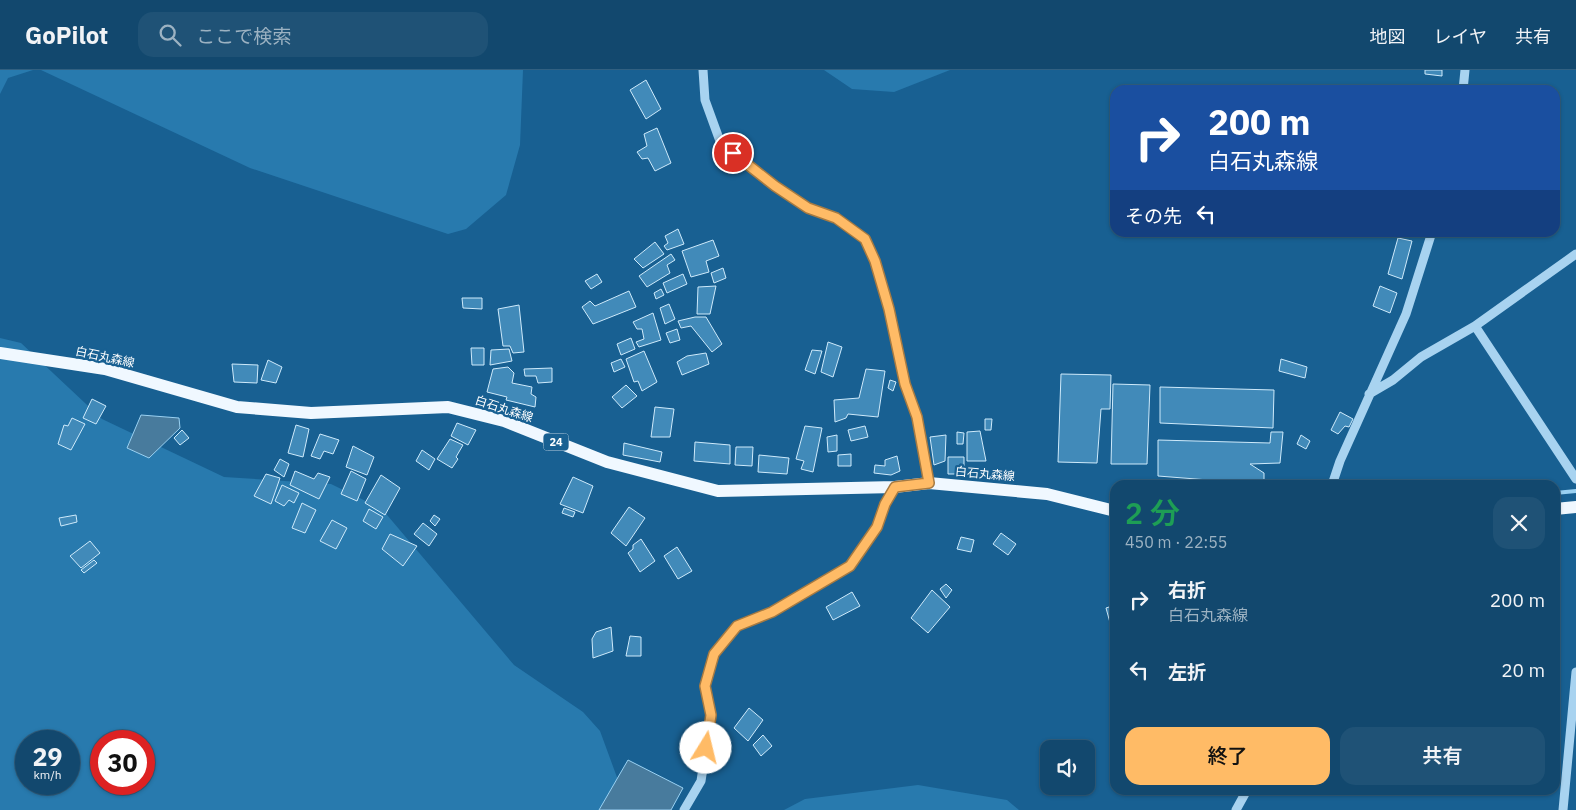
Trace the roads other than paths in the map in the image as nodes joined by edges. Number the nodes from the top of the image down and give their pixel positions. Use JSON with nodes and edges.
{"nodes":[{"id":1,"x":703,"y":70,"type":"edge"},
{"id":2,"x":1465,"y":70,"type":"edge"},
{"id":3,"x":1464,"y":85,"type":"edge"},
{"id":4,"x":1430,"y":237,"type":"edge"},
{"id":5,"x":1576,"y":254,"type":"edge"},
{"id":6,"x":1475,"y":326,"type":"junction"},
{"id":7,"x":0,"y":353,"type":"edge"},
{"id":8,"x":1369,"y":394,"type":"junction"},
{"id":9,"x":1334,"y":480,"type":"edge"},
{"id":10,"x":1576,"y":480,"type":"edge"},
{"id":11,"x":929,"y":483,"type":"junction"},
{"id":12,"x":895,"y":487,"type":"junction"},
{"id":13,"x":1576,"y":507,"type":"edge"},
{"id":14,"x":1560,"y":509,"type":"edge"},
{"id":15,"x":1110,"y":510,"type":"edge"},
{"id":16,"x":1576,"y":672,"type":"edge"},
{"id":17,"x":1244,"y":795,"type":"edge"},
{"id":18,"x":684,"y":810,"type":"edge"},
{"id":19,"x":1236,"y":810,"type":"edge"},
{"id":20,"x":1563,"y":810,"type":"edge"}],
"edges":[{"from":1,"to":11,"type":"street"},
{"from":2,"to":3,"type":"street"},
{"from":4,"to":8,"type":"street"},
{"from":5,"to":6,"type":"street"},
{"from":6,"to":8,"type":"street"},
{"from":6,"to":10,"type":"street"},
{"from":7,"to":12,"type":"main road","name":"白石丸森線","number":"24"},
{"from":8,"to":9,"type":"street"},
{"from":11,"to":12,"type":"main road","name":"白石丸森線","number":"24"},
{"from":11,"to":15,"type":"main road","name":"白石丸森線","number":"24"},
{"from":12,"to":18,"type":"street"},
{"from":13,"to":14,"type":"main road"},
{"from":16,"to":20,"type":"street"},
{"from":17,"to":19,"type":"street"}]}
